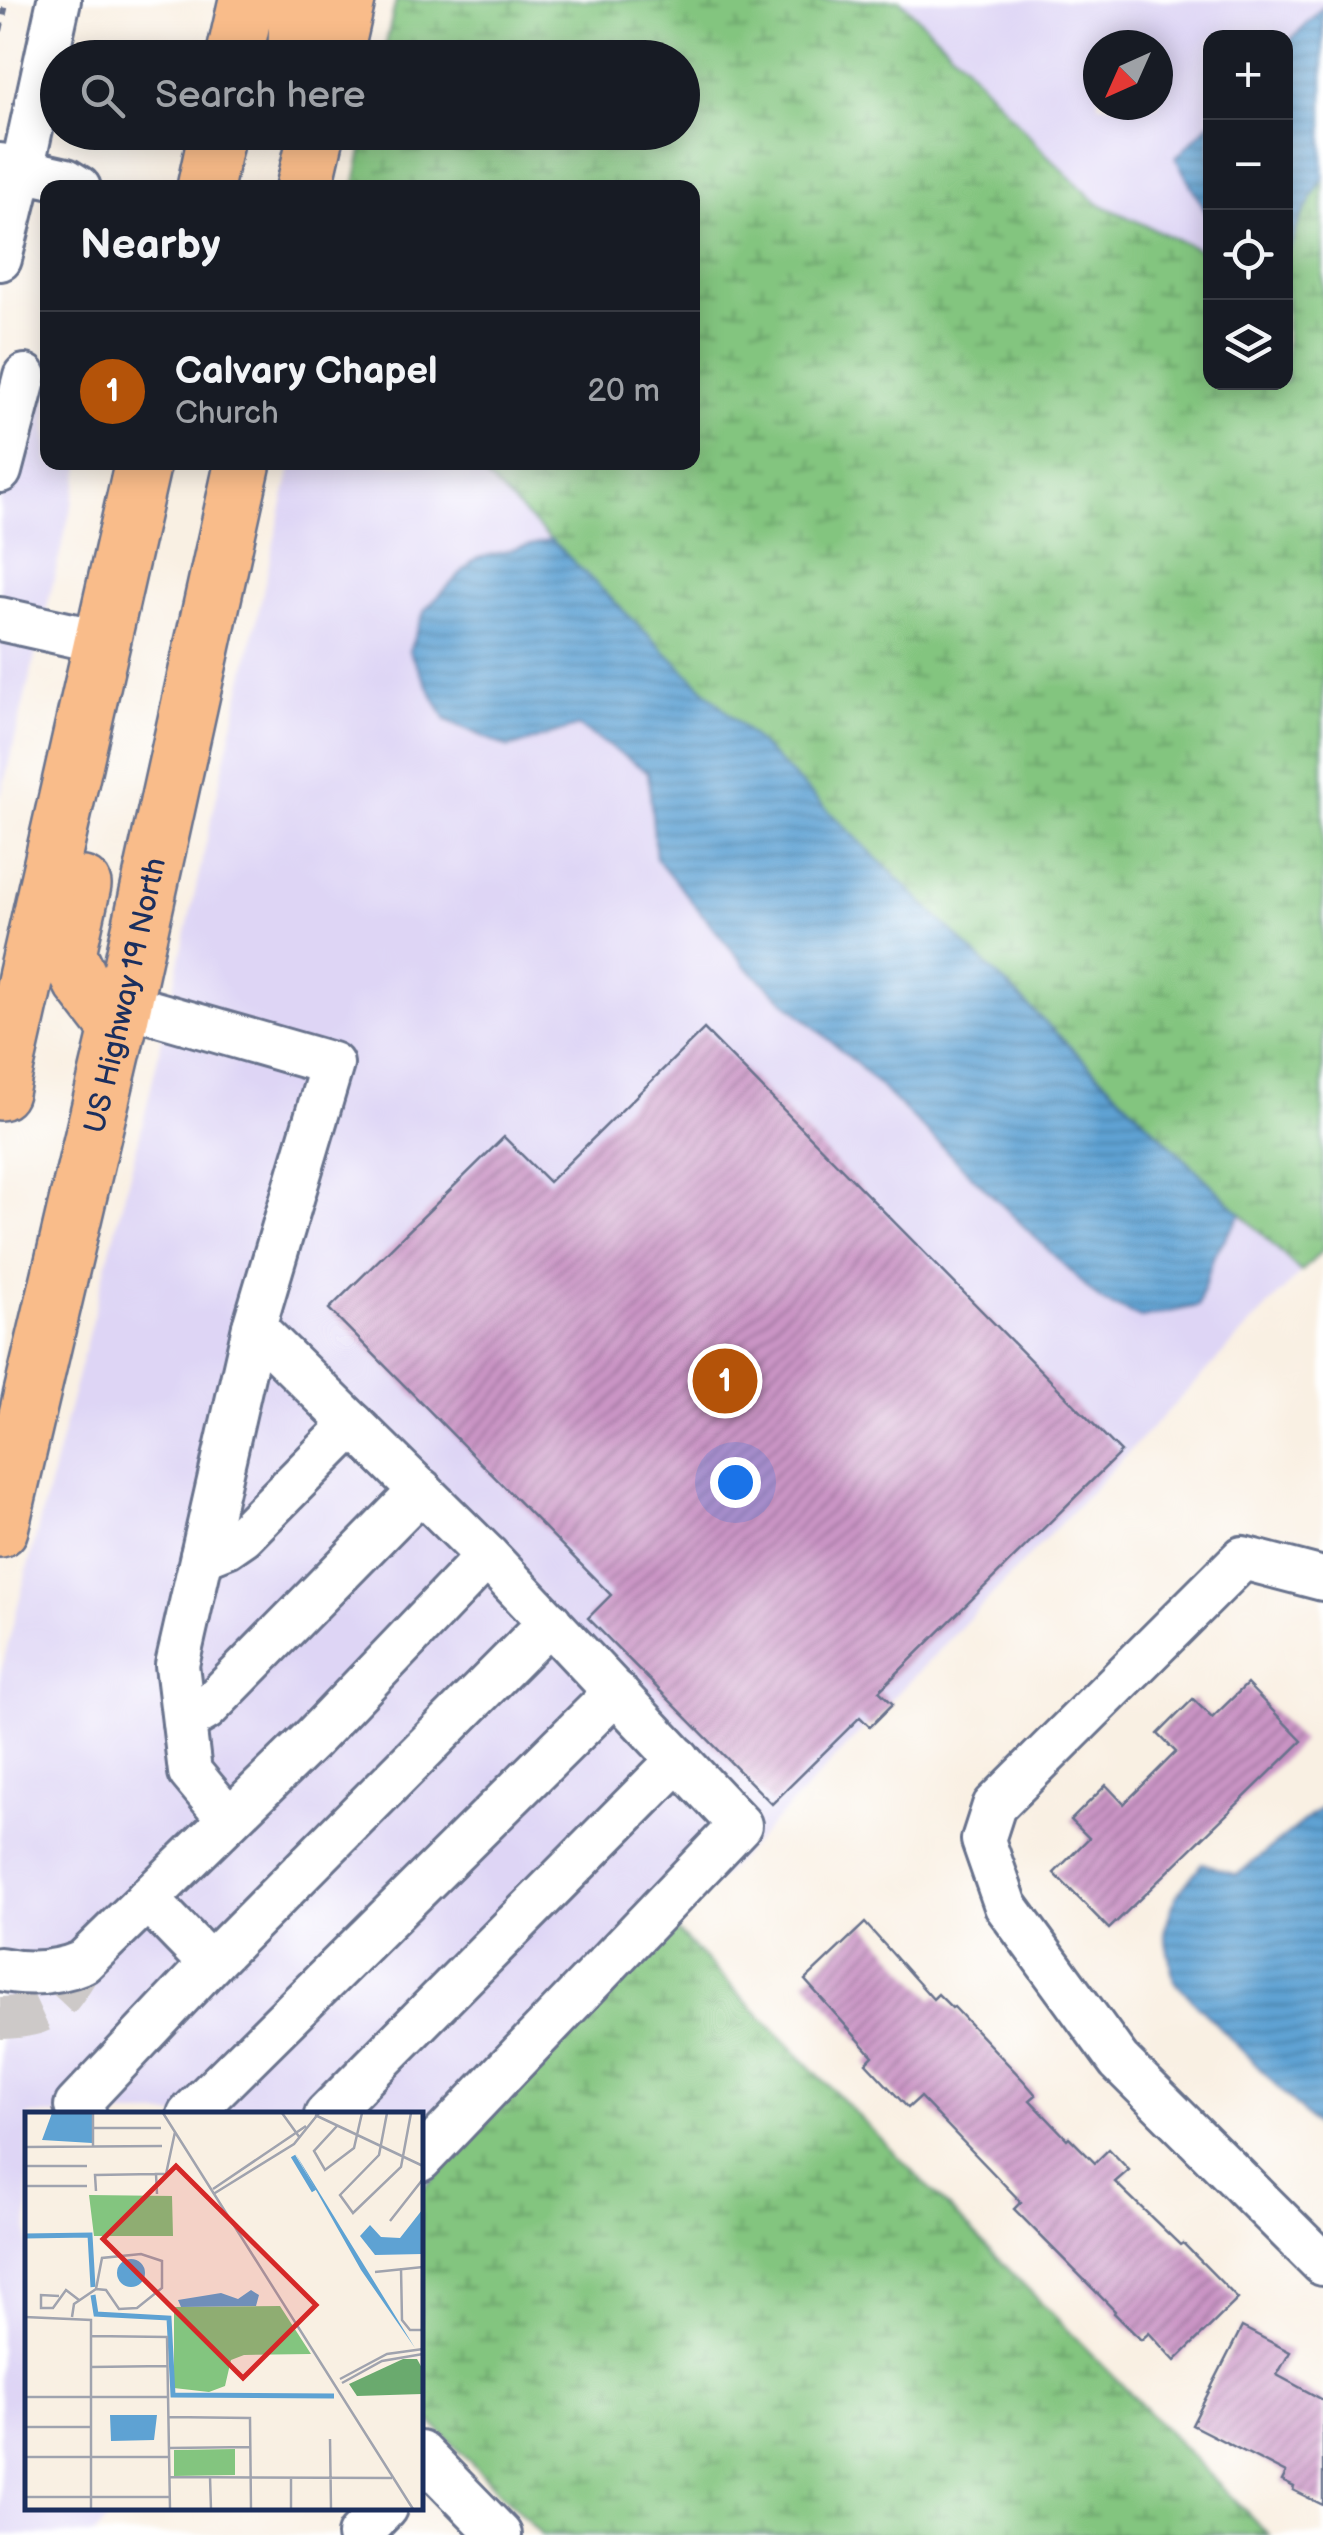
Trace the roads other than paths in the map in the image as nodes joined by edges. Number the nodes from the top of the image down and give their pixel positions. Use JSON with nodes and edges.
{"nodes":[{"id":1,"x":59,"y":0,"type":"edge"},
{"id":2,"x":247,"y":0,"type":"edge"},
{"id":3,"x":298,"y":0,"type":"edge"},
{"id":4,"x":347,"y":0,"type":"edge"},
{"id":5,"x":48,"y":40,"type":"edge"},
{"id":6,"x":238,"y":40,"type":"edge"},
{"id":7,"x":297,"y":40,"type":"edge"},
{"id":8,"x":338,"y":40,"type":"edge"},
{"id":9,"x":40,"y":66,"type":"edge"},
{"id":10,"x":214,"y":150,"type":"edge"},
{"id":11,"x":293,"y":150,"type":"edge"},
{"id":12,"x":313,"y":150,"type":"edge"},
{"id":13,"x":11,"y":168,"type":"edge"},
{"id":14,"x":66,"y":180,"type":"edge"},
{"id":15,"x":207,"y":180,"type":"edge"},
{"id":16,"x":292,"y":180,"type":"edge"},
{"id":17,"x":306,"y":180,"type":"edge"},
{"id":18,"x":0,"y":259,"type":"edge"},
{"id":19,"x":24,"y":376,"type":"edge"},
{"id":20,"x":141,"y":470,"type":"edge"},
{"id":21,"x":174,"y":470,"type":"edge"},
{"id":22,"x":241,"y":470,"type":"edge"},
{"id":23,"x":0,"y":472,"type":"edge"},
{"id":24,"x":0,"y":618,"type":"edge"},
{"id":25,"x":103,"y":642,"type":"junction"},
{"id":26,"x":121,"y":1016,"type":"junction"},
{"id":27,"x":2,"y":1070,"type":"edge"},
{"id":28,"x":254,"y":1327,"type":"junction"},
{"id":29,"x":353,"y":1424,"type":"junction"},
{"id":30,"x":420,"y":1490,"type":"junction"},
{"id":31,"x":0,"y":1528,"type":"edge"},
{"id":32,"x":202,"y":1556,"type":"junction"},
{"id":33,"x":487,"y":1556,"type":"junction"},
{"id":34,"x":1323,"y":1580,"type":"edge"},
{"id":35,"x":550,"y":1622,"type":"junction"},
{"id":36,"x":616,"y":1692,"type":"junction"},
{"id":37,"x":184,"y":1722,"type":"junction"},
{"id":38,"x":679,"y":1759,"type":"junction"},
{"id":39,"x":229,"y":1819,"type":"junction"},
{"id":40,"x":147,"y":1898,"type":"junction"},
{"id":41,"x":210,"y":1964,"type":"junction"},
{"id":42,"x":0,"y":1969,"type":"edge"},
{"id":43,"x":82,"y":2112,"type":"edge"},
{"id":44,"x":192,"y":2112,"type":"edge"},
{"id":45,"x":329,"y":2112,"type":"edge"},
{"id":46,"x":422,"y":2158,"type":"edge"},
{"id":47,"x":1323,"y":2264,"type":"edge"},
{"id":48,"x":423,"y":2462,"type":"edge"},
{"id":49,"x":384,"y":2510,"type":"edge"},
{"id":50,"x":359,"y":2535,"type":"edge"},
{"id":51,"x":500,"y":2535,"type":"edge"}],
"edges":[{"from":1,"to":5,"type":"street"},
{"from":2,"to":6,"type":"highway"},
{"from":3,"to":7,"type":"highway"},
{"from":4,"to":8,"type":"highway"},
{"from":9,"to":13,"type":"street"},
{"from":10,"to":15,"type":"highway"},
{"from":11,"to":16,"type":"highway"},
{"from":12,"to":17,"type":"highway"},
{"from":13,"to":14,"type":"street"},
{"from":13,"to":18,"type":"street"},
{"from":19,"to":23,"type":"street"},
{"from":20,"to":25,"type":"highway"},
{"from":21,"to":26,"type":"highway"},
{"from":22,"to":26,"type":"highway","name":"US Highway 19 North"},
{"from":24,"to":25,"type":"street"},
{"from":25,"to":27,"type":"highway"},
{"from":26,"to":28,"type":"street"},
{"from":26,"to":31,"type":"highway","name":"US Highway 19 North"},
{"from":28,"to":29,"type":"street"},
{"from":28,"to":32,"type":"street"},
{"from":29,"to":30,"type":"street"},
{"from":29,"to":32,"type":"street"},
{"from":30,"to":33,"type":"street"},
{"from":30,"to":37,"type":"street"},
{"from":32,"to":37,"type":"street"},
{"from":33,"to":35,"type":"street"},
{"from":33,"to":39,"type":"street"},
{"from":34,"to":47,"type":"street"},
{"from":35,"to":36,"type":"street"},
{"from":35,"to":41,"type":"street"},
{"from":36,"to":38,"type":"street"},
{"from":36,"to":44,"type":"street"},
{"from":37,"to":39,"type":"street"},
{"from":38,"to":45,"type":"street"},
{"from":38,"to":46,"type":"street"},
{"from":39,"to":40,"type":"street"},
{"from":40,"to":41,"type":"street"},
{"from":40,"to":42,"type":"street"},
{"from":41,"to":43,"type":"street"},
{"from":48,"to":51,"type":"street"},
{"from":49,"to":50,"type":"street"}]}
